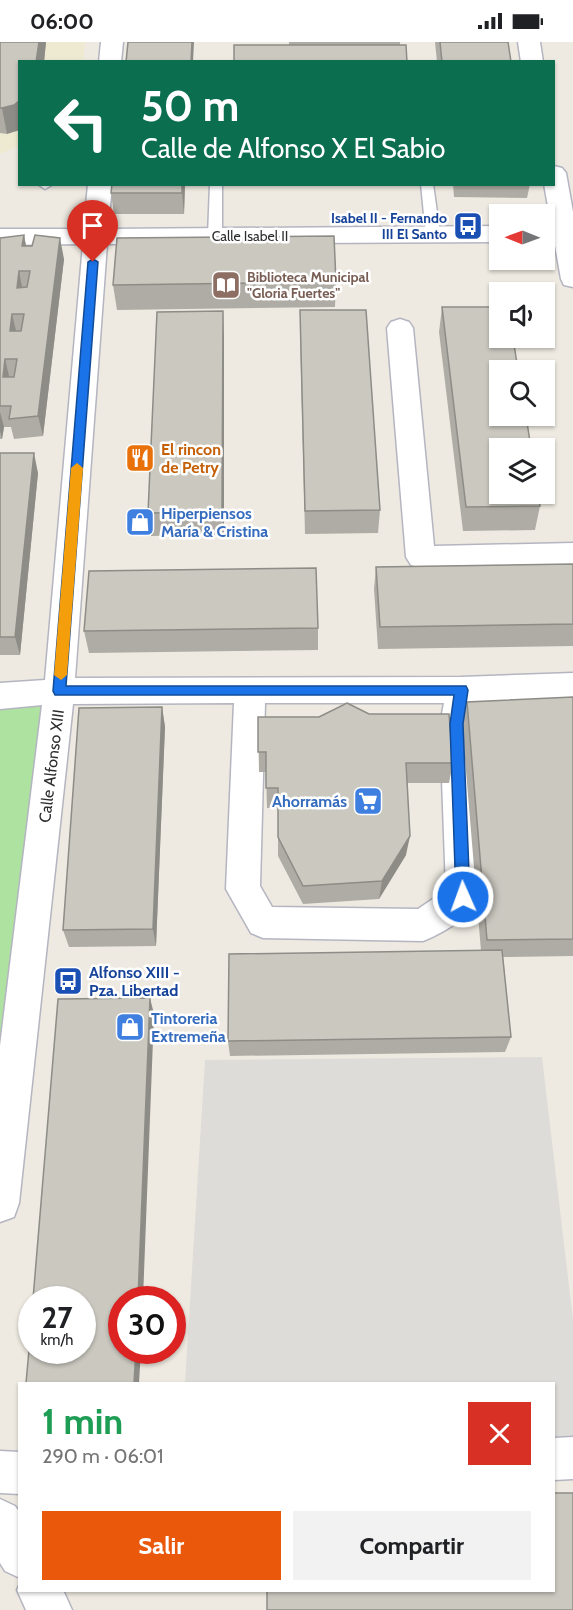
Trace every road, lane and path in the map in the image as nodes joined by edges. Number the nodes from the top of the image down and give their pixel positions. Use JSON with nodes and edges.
{"nodes":[{"id":1,"x":112,"y":42,"type":"edge"},
{"id":2,"x":529,"y":42,"type":"edge"},
{"id":3,"x":110,"y":60,"type":"edge"},
{"id":4,"x":532,"y":60,"type":"edge"},
{"id":5,"x":555,"y":182,"type":"edge"},
{"id":6,"x":100,"y":186,"type":"edge"},
{"id":7,"x":216,"y":186,"type":"edge"},
{"id":8,"x":427,"y":186,"type":"edge"},
{"id":9,"x":433,"y":234,"type":"junction"},
{"id":10,"x":489,"y":234,"type":"edge"},
{"id":11,"x":561,"y":234,"type":"edge"},
{"id":12,"x":95,"y":236,"type":"junction"},
{"id":13,"x":215,"y":236,"type":"junction"},
{"id":14,"x":0,"y":237,"type":"edge"},
{"id":15,"x":573,"y":279,"type":"edge"},
{"id":16,"x":400,"y":328,"type":"dead end"},
{"id":17,"x":573,"y":554,"type":"edge"},
{"id":18,"x":573,"y":686,"type":"edge"},
{"id":19,"x":250,"y":690,"type":"junction"},
{"id":20,"x":461,"y":690,"type":"junction"},
{"id":21,"x":59,"y":691,"type":"junction"},
{"id":22,"x":0,"y":696,"type":"edge"},
{"id":23,"x":0,"y":1203,"type":"edge"},
{"id":24,"x":573,"y":1458,"type":"edge"},
{"id":25,"x":555,"y":1459,"type":"edge"},
{"id":26,"x":0,"y":1472,"type":"edge"},
{"id":27,"x":18,"y":1473,"type":"edge"},
{"id":28,"x":0,"y":1521,"type":"edge"},
{"id":29,"x":18,"y":1552,"type":"edge"},
{"id":30,"x":40,"y":1592,"type":"edge"},
{"id":31,"x":50,"y":1610,"type":"edge"}],
"edges":[{"from":1,"to":3,"type":"street"},
{"from":2,"to":4,"type":"street"},
{"from":5,"to":11,"type":"street"},
{"from":6,"to":12,"type":"street","name":"Calle Alfonso XIII"},
{"from":7,"to":13,"type":"lane"},
{"from":8,"to":9,"type":"lane"},
{"from":9,"to":10,"type":"street","name":"Calle Isabel II"},
{"from":9,"to":13,"type":"street","name":"Calle Isabel II"},
{"from":11,"to":15,"type":"street"},
{"from":12,"to":13,"type":"street","name":"Calle Isabel II"},
{"from":12,"to":14,"type":"street","name":"Calle Isabel II"},
{"from":12,"to":21,"type":"street","name":"Calle Alfonso XIII"},
{"from":16,"to":17,"type":"street"},
{"from":18,"to":20,"type":"street"},
{"from":19,"to":20,"type":"street"},
{"from":19,"to":20,"type":"street"},
{"from":19,"to":21,"type":"street"},
{"from":21,"to":22,"type":"street"},
{"from":21,"to":23,"type":"street","name":"Calle Alfonso XIII"},
{"from":24,"to":25,"type":"street"},
{"from":26,"to":27,"type":"street"},
{"from":28,"to":29,"type":"street"},
{"from":30,"to":31,"type":"street"}]}
